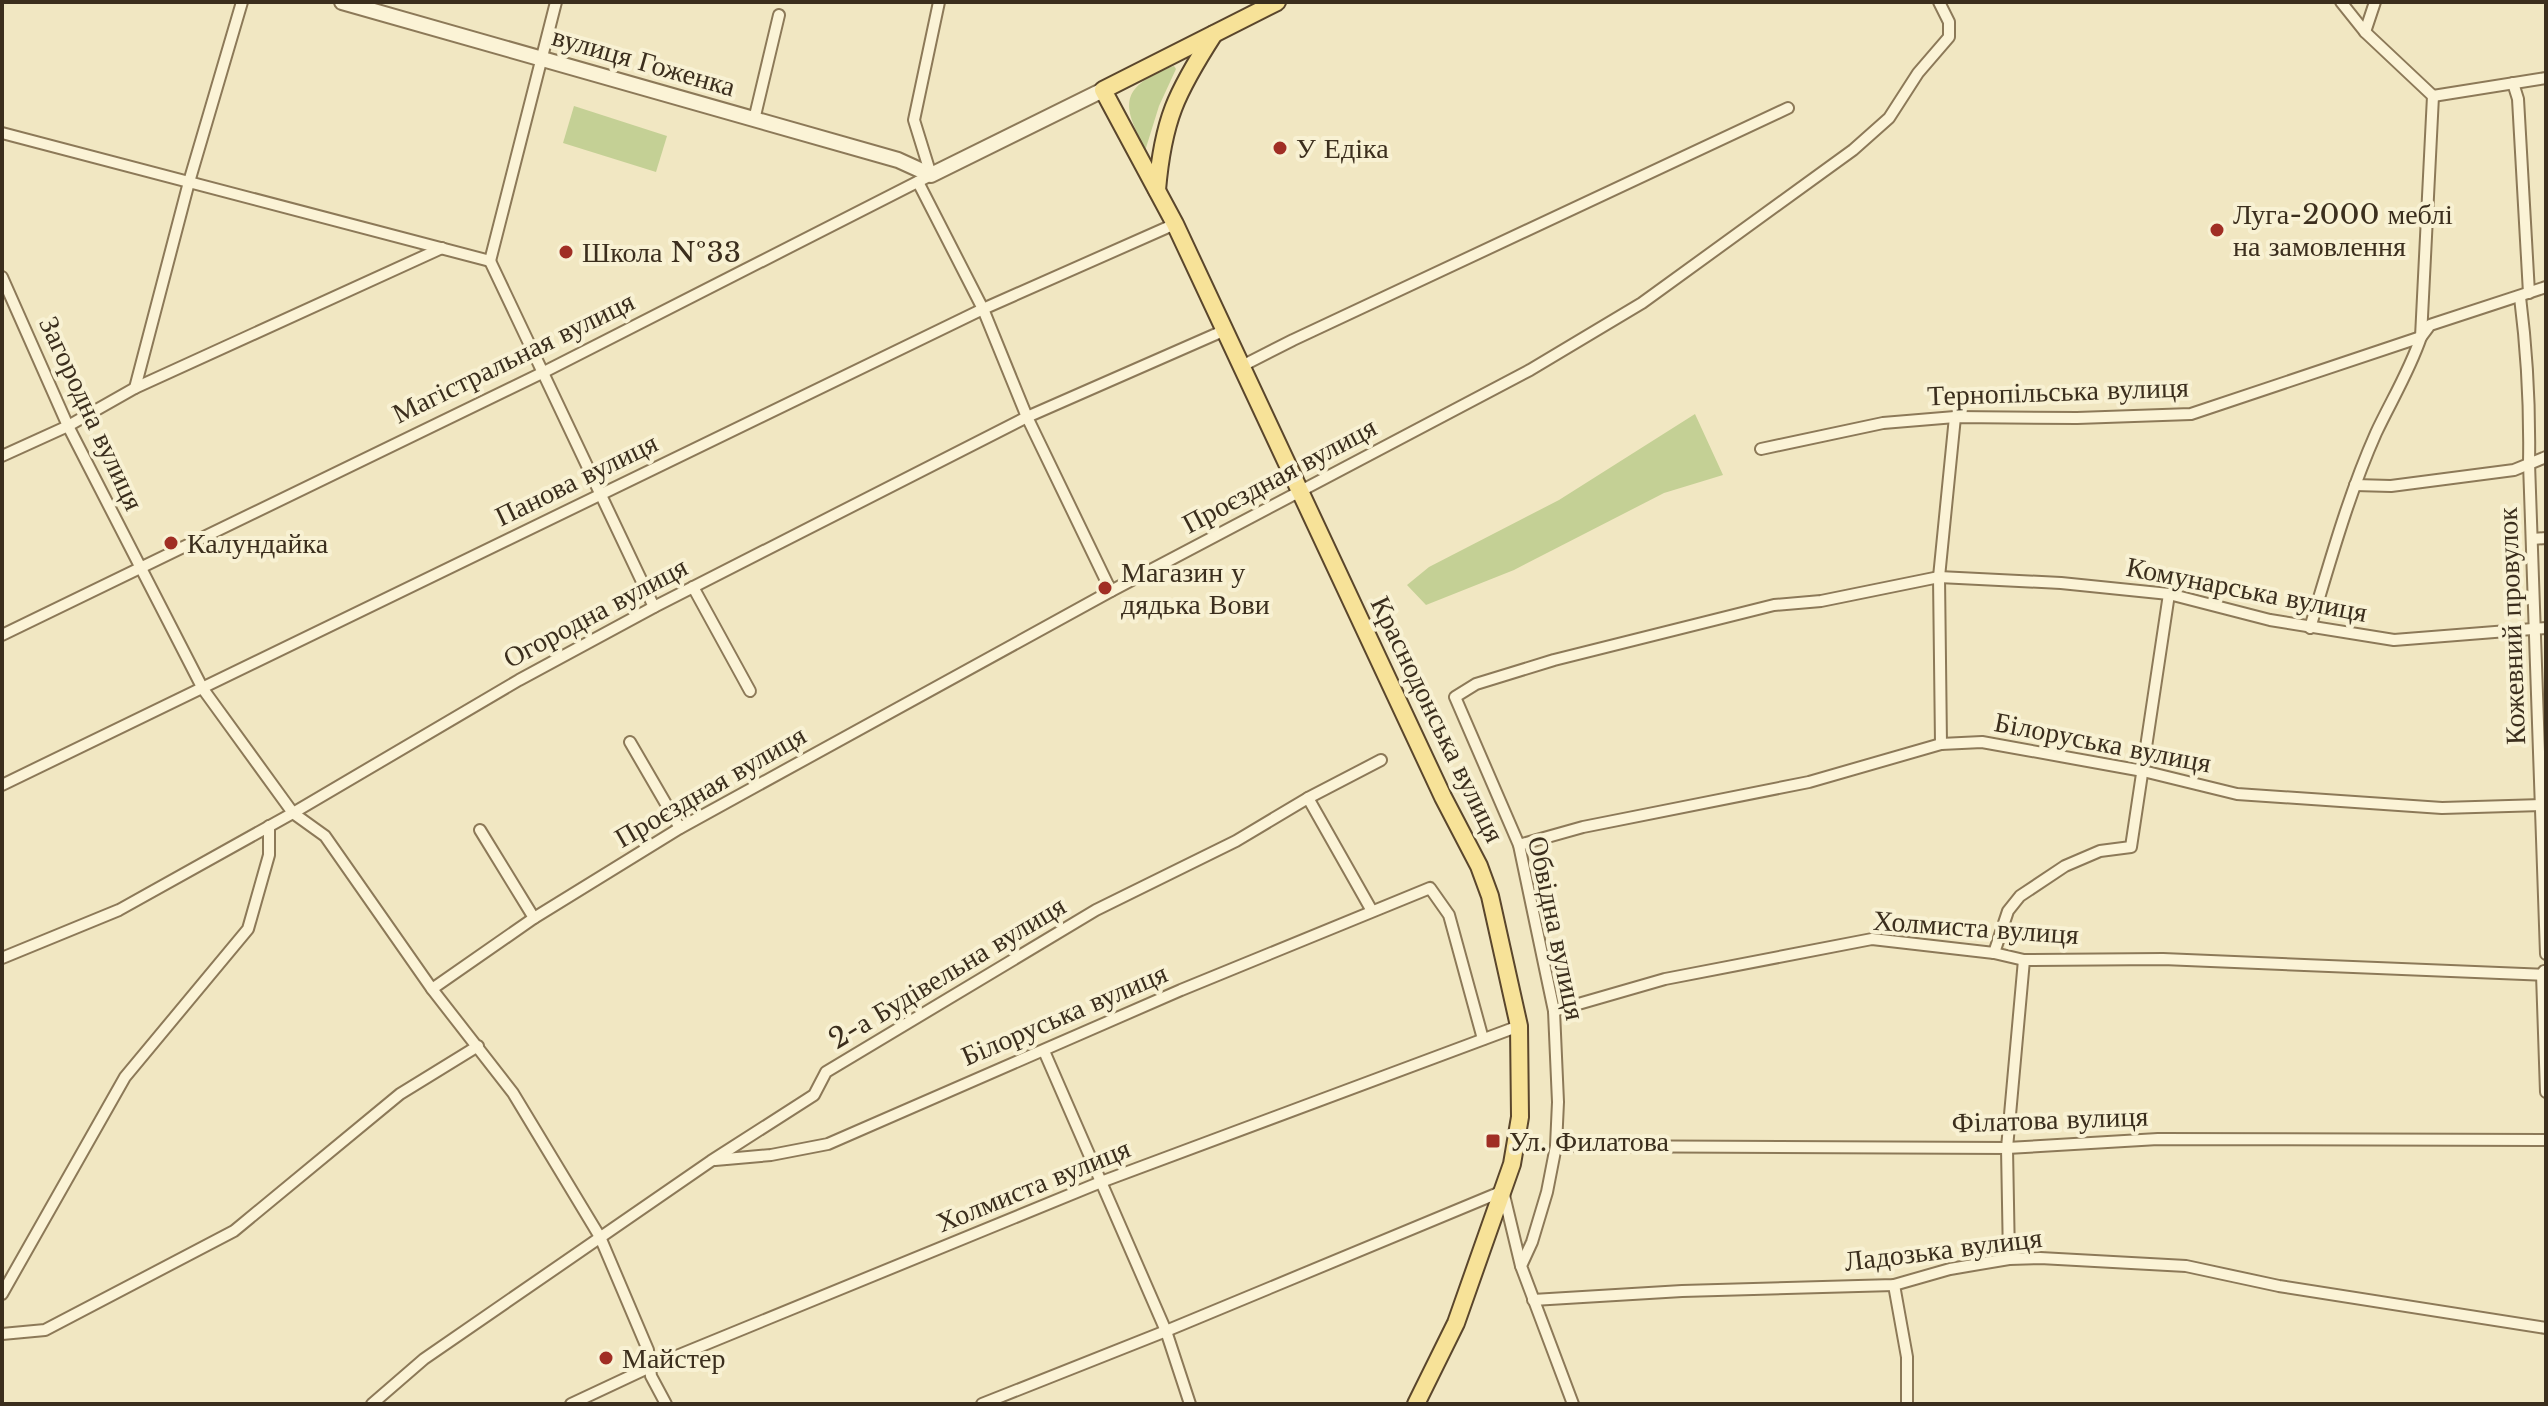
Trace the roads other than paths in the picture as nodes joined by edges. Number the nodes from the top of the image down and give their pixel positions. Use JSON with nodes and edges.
{"nodes":[{"id":1,"x":242,"y":2,"type":"edge"},
{"id":2,"x":342,"y":2,"type":"edge"},
{"id":3,"x":556,"y":2,"type":"edge"},
{"id":4,"x":939,"y":2,"type":"edge"},
{"id":5,"x":1277,"y":2,"type":"edge"},
{"id":6,"x":1939,"y":2,"type":"edge"},
{"id":7,"x":2341,"y":2,"type":"edge"},
{"id":8,"x":2375,"y":2,"type":"edge"},
{"id":9,"x":779,"y":15,"type":"dead end"},
{"id":10,"x":2365,"y":32,"type":"junction"},
{"id":11,"x":1215,"y":33,"type":"junction"},
{"id":12,"x":541,"y":59,"type":"junction"},
{"id":13,"x":2546,"y":78,"type":"edge"},
{"id":14,"x":2513,"y":83,"type":"junction"},
{"id":15,"x":1103,"y":90,"type":"junction"},
{"id":16,"x":2433,"y":96,"type":"junction"},
{"id":17,"x":1788,"y":108,"type":"dead end"},
{"id":18,"x":754,"y":120,"type":"junction"},
{"id":19,"x":2,"y":133,"type":"edge"},
{"id":20,"x":925,"y":178,"type":"junction"},
{"id":21,"x":189,"y":182,"type":"junction"},
{"id":22,"x":1157,"y":190,"type":"junction"},
{"id":23,"x":1175,"y":224,"type":"junction"},
{"id":24,"x":442,"y":248,"type":"junction"},
{"id":25,"x":490,"y":261,"type":"junction"},
{"id":26,"x":2,"y":277,"type":"edge"},
{"id":27,"x":2546,"y":287,"type":"edge"},
{"id":28,"x":2524,"y":295,"type":"junction"},
{"id":29,"x":983,"y":309,"type":"junction"},
{"id":30,"x":1223,"y":331,"type":"junction"},
{"id":31,"x":2421,"y":337,"type":"junction"},
{"id":32,"x":1240,"y":367,"type":"junction"},
{"id":33,"x":544,"y":372,"type":"junction"},
{"id":34,"x":135,"y":388,"type":"junction"},
{"id":35,"x":1027,"y":417,"type":"junction"},
{"id":36,"x":1955,"y":417,"type":"junction"},
{"id":37,"x":68,"y":426,"type":"junction"},
{"id":38,"x":1761,"y":449,"type":"dead end"},
{"id":39,"x":2,"y":456,"type":"edge"},
{"id":40,"x":2546,"y":457,"type":"edge"},
{"id":41,"x":2529,"y":463,"type":"junction"},
{"id":42,"x":2355,"y":485,"type":"junction"},
{"id":43,"x":601,"y":492,"type":"junction"},
{"id":44,"x":1301,"y":492,"type":"junction"},
{"id":45,"x":2546,"y":538,"type":"edge"},
{"id":46,"x":2532,"y":539,"type":"junction"},
{"id":47,"x":140,"y":568,"type":"junction"},
{"id":48,"x":1939,"y":577,"type":"junction"},
{"id":49,"x":693,"y":587,"type":"junction"},
{"id":50,"x":1111,"y":591,"type":"junction"},
{"id":51,"x":2169,"y":594,"type":"junction"},
{"id":52,"x":654,"y":607,"type":"junction"},
{"id":53,"x":2540,"y":627,"type":"edge"},
{"id":54,"x":2310,"y":628,"type":"junction"},
{"id":55,"x":2,"y":635,"type":"edge"},
{"id":56,"x":203,"y":689,"type":"junction"},
{"id":57,"x":750,"y":691,"type":"dead end"},
{"id":58,"x":630,"y":742,"type":"dead end"},
{"id":59,"x":1941,"y":744,"type":"junction"},
{"id":60,"x":1381,"y":760,"type":"dead end"},
{"id":61,"x":2143,"y":771,"type":"junction"},
{"id":62,"x":2,"y":785,"type":"edge"},
{"id":63,"x":1308,"y":798,"type":"junction"},
{"id":64,"x":2544,"y":805,"type":"edge"},
{"id":65,"x":293,"y":813,"type":"junction"},
{"id":66,"x":269,"y":826,"type":"junction"},
{"id":67,"x":680,"y":828,"type":"junction"},
{"id":68,"x":480,"y":830,"type":"dead end"},
{"id":69,"x":1519,"y":845,"type":"junction"},
{"id":70,"x":1372,"y":911,"type":"junction"},
{"id":71,"x":534,"y":918,"type":"junction"},
{"id":72,"x":1994,"y":953,"type":"junction"},
{"id":73,"x":2546,"y":954,"type":"edge"},
{"id":74,"x":2,"y":958,"type":"edge"},
{"id":75,"x":2024,"y":960,"type":"junction"},
{"id":76,"x":2545,"y":973,"type":"edge"},
{"id":77,"x":432,"y":989,"type":"junction"},
{"id":78,"x":1554,"y":1011,"type":"junction"},
{"id":79,"x":1519,"y":1026,"type":"junction"},
{"id":80,"x":1483,"y":1039,"type":"junction"},
{"id":81,"x":478,"y":1046,"type":"junction"},
{"id":82,"x":1044,"y":1051,"type":"junction"},
{"id":83,"x":2546,"y":1092,"type":"edge"},
{"id":84,"x":2546,"y":1140,"type":"edge"},
{"id":85,"x":1556,"y":1146,"type":"junction"},
{"id":86,"x":2007,"y":1148,"type":"junction"},
{"id":87,"x":711,"y":1161,"type":"junction"},
{"id":88,"x":1101,"y":1182,"type":"junction"},
{"id":89,"x":1503,"y":1191,"type":"junction"},
{"id":90,"x":600,"y":1237,"type":"junction"},
{"id":91,"x":2009,"y":1259,"type":"junction"},
{"id":92,"x":1521,"y":1266,"type":"junction"},
{"id":93,"x":1894,"y":1285,"type":"junction"},
{"id":94,"x":2,"y":1294,"type":"edge"},
{"id":95,"x":1533,"y":1300,"type":"junction"},
{"id":96,"x":2546,"y":1328,"type":"edge"},
{"id":97,"x":1166,"y":1331,"type":"junction"},
{"id":98,"x":2,"y":1334,"type":"edge"},
{"id":99,"x":650,"y":1367,"type":"junction"},
{"id":100,"x":372,"y":1404,"type":"edge"},
{"id":101,"x":571,"y":1404,"type":"edge"},
{"id":102,"x":666,"y":1404,"type":"edge"},
{"id":103,"x":982,"y":1404,"type":"edge"},
{"id":104,"x":1190,"y":1404,"type":"edge"},
{"id":105,"x":1416,"y":1404,"type":"edge"},
{"id":106,"x":1573,"y":1404,"type":"edge"},
{"id":107,"x":1907,"y":1404,"type":"edge"}],
"edges":[{"from":1,"to":21,"type":"street"},
{"from":2,"to":12,"type":"street","name":"вулиця Гоженка"},
{"from":3,"to":12,"type":"street"},
{"from":4,"to":20,"type":"street"},
{"from":5,"to":11,"type":"main road","name":"Магістральная вулиця"},
{"from":6,"to":44,"type":"street","name":"Проєздная вулиця"},
{"from":7,"to":10,"type":"street"},
{"from":8,"to":10,"type":"street"},
{"from":9,"to":18,"type":"street"},
{"from":10,"to":16,"type":"street"},
{"from":11,"to":15,"type":"main road","name":"Магістральная вулиця"},
{"from":11,"to":22,"type":"main road"},
{"from":12,"to":18,"type":"street","name":"вулиця Гоженка"},
{"from":12,"to":25,"type":"street"},
{"from":13,"to":14,"type":"street"},
{"from":14,"to":16,"type":"street"},
{"from":14,"to":28,"type":"street","name":"Кожевний провулок"},
{"from":15,"to":20,"type":"street","name":"Магістральная вулиця"},
{"from":15,"to":22,"type":"main road","name":"Краснодонська вулиця"},
{"from":16,"to":31,"type":"street"},
{"from":17,"to":32,"type":"street"},
{"from":18,"to":20,"type":"street","name":"вулиця Гоженка"},
{"from":19,"to":21,"type":"street"},
{"from":20,"to":29,"type":"street"},
{"from":20,"to":33,"type":"street","name":"Магістральная вулиця"},
{"from":21,"to":24,"type":"street"},
{"from":21,"to":34,"type":"street"},
{"from":22,"to":23,"type":"main road","name":"Краснодонська вулиця"},
{"from":23,"to":29,"type":"street","name":"Панова вулиця"},
{"from":23,"to":30,"type":"main road","name":"Краснодонська вулиця"},
{"from":24,"to":25,"type":"street"},
{"from":24,"to":34,"type":"street"},
{"from":25,"to":33,"type":"street"},
{"from":26,"to":37,"type":"street","name":"Загородна вулиця"},
{"from":27,"to":28,"type":"street","name":"Тернопільська вулиця"},
{"from":28,"to":31,"type":"street","name":"Тернопільська вулиця"},
{"from":28,"to":41,"type":"street","name":"Кожевний провулок"},
{"from":29,"to":35,"type":"street"},
{"from":29,"to":43,"type":"street","name":"Панова вулиця"},
{"from":30,"to":32,"type":"main road","name":"Краснодонська вулиця"},
{"from":30,"to":35,"type":"street","name":"Огородна вулиця"},
{"from":31,"to":36,"type":"street","name":"Тернопільська вулиця"},
{"from":31,"to":42,"type":"street"},
{"from":32,"to":44,"type":"main road","name":"Краснодонська вулиця"},
{"from":33,"to":43,"type":"street"},
{"from":33,"to":47,"type":"street","name":"Магістральная вулиця"},
{"from":34,"to":37,"type":"street"},
{"from":35,"to":49,"type":"street","name":"Огородна вулиця"},
{"from":35,"to":50,"type":"street"},
{"from":36,"to":38,"type":"street","name":"Тернопільська вулиця"},
{"from":36,"to":48,"type":"street"},
{"from":37,"to":39,"type":"street"},
{"from":37,"to":47,"type":"street","name":"Загородна вулиця"},
{"from":40,"to":41,"type":"street"},
{"from":41,"to":42,"type":"street"},
{"from":41,"to":46,"type":"street","name":"Кожевний провулок"},
{"from":42,"to":54,"type":"street"},
{"from":43,"to":52,"type":"street"},
{"from":43,"to":56,"type":"street","name":"Панова вулиця"},
{"from":44,"to":50,"type":"street","name":"Проєздная вулиця"},
{"from":44,"to":79,"type":"main road","name":"Краснодонська вулиця"},
{"from":45,"to":46,"type":"street"},
{"from":46,"to":53,"type":"street","name":"Кожевний провулок"},
{"from":47,"to":55,"type":"street","name":"Магістральная вулиця"},
{"from":47,"to":56,"type":"street","name":"Загородна вулиця"},
{"from":48,"to":51,"type":"street","name":"Комунарська вулиця"},
{"from":48,"to":59,"type":"street"},
{"from":48,"to":69,"type":"street","name":"Обвідна вулиця"},
{"from":49,"to":52,"type":"street","name":"Огородна вулиця"},
{"from":49,"to":57,"type":"street"},
{"from":50,"to":67,"type":"street","name":"Проєздная вулиця"},
{"from":51,"to":54,"type":"street","name":"Комунарська вулиця"},
{"from":51,"to":61,"type":"street"},
{"from":52,"to":65,"type":"street","name":"Огородна вулиця"},
{"from":53,"to":54,"type":"street","name":"Комунарська вулиця"},
{"from":53,"to":64,"type":"street","name":"Кожевний провулок"},
{"from":56,"to":62,"type":"street","name":"Панова вулиця"},
{"from":56,"to":65,"type":"street","name":"Загородна вулиця"},
{"from":58,"to":67,"type":"street"},
{"from":59,"to":61,"type":"street","name":"Білоруська вулиця"},
{"from":59,"to":69,"type":"street","name":"Білоруська вулиця"},
{"from":60,"to":63,"type":"street","name":"2-а Будівельна вулиця"},
{"from":61,"to":64,"type":"street","name":"Білоруська вулиця"},
{"from":61,"to":72,"type":"street"},
{"from":63,"to":70,"type":"street"},
{"from":63,"to":87,"type":"street","name":"2-а Будівельна вулиця"},
{"from":64,"to":73,"type":"street","name":"Кожевний провулок"},
{"from":65,"to":66,"type":"street","name":"Огородна вулиця"},
{"from":65,"to":77,"type":"street","name":"Загородна вулиця"},
{"from":66,"to":74,"type":"street","name":"Огородна вулиця"},
{"from":66,"to":94,"type":"street"},
{"from":67,"to":71,"type":"street","name":"Проєздная вулиця"},
{"from":68,"to":71,"type":"street"},
{"from":69,"to":78,"type":"street","name":"Обвідна вулиця"},
{"from":70,"to":80,"type":"street","name":"Білоруська вулиця"},
{"from":70,"to":82,"type":"street","name":"Білоруська вулиця"},
{"from":71,"to":77,"type":"street","name":"Проєздная вулиця"},
{"from":72,"to":75,"type":"street","name":"Холмиста вулиця"},
{"from":72,"to":78,"type":"street","name":"Холмиста вулиця"},
{"from":75,"to":76,"type":"street","name":"Холмиста вулиця"},
{"from":75,"to":86,"type":"street"},
{"from":76,"to":83,"type":"street"},
{"from":77,"to":81,"type":"street","name":"Загородна вулиця"},
{"from":78,"to":85,"type":"street","name":"Обвідна вулиця"},
{"from":79,"to":80,"type":"street","name":"Холмиста вулиця"},
{"from":79,"to":89,"type":"main road","name":"Краснодонська вулиця"},
{"from":80,"to":88,"type":"street","name":"Холмиста вулиця"},
{"from":81,"to":90,"type":"street","name":"Загородна вулиця"},
{"from":81,"to":98,"type":"street"},
{"from":82,"to":87,"type":"street","name":"Білоруська вулиця"},
{"from":82,"to":88,"type":"street"},
{"from":84,"to":86,"type":"street","name":"Філатова вулиця"},
{"from":85,"to":86,"type":"street","name":"Філатова вулиця"},
{"from":85,"to":92,"type":"street","name":"Обвідна вулиця"},
{"from":86,"to":91,"type":"street"},
{"from":87,"to":90,"type":"street","name":"2-а Будівельна вулиця"},
{"from":88,"to":97,"type":"street"},
{"from":88,"to":99,"type":"street","name":"Холмиста вулиця"},
{"from":89,"to":92,"type":"street"},
{"from":89,"to":97,"type":"street"},
{"from":89,"to":105,"type":"main road","name":"Краснодонська вулиця"},
{"from":90,"to":99,"type":"street","name":"Загородна вулиця"},
{"from":90,"to":100,"type":"street","name":"2-а Будівельна вулиця"},
{"from":91,"to":93,"type":"street","name":"Ладозька вулиця"},
{"from":91,"to":96,"type":"street","name":"Ладозька вулиця"},
{"from":92,"to":95,"type":"street"},
{"from":93,"to":95,"type":"street","name":"Ладозька вулиця"},
{"from":93,"to":107,"type":"street"},
{"from":95,"to":106,"type":"street"},
{"from":97,"to":103,"type":"street"},
{"from":97,"to":104,"type":"street"},
{"from":99,"to":101,"type":"street","name":"Холмиста вулиця"},
{"from":99,"to":102,"type":"street","name":"Загородна вулиця"}]}
